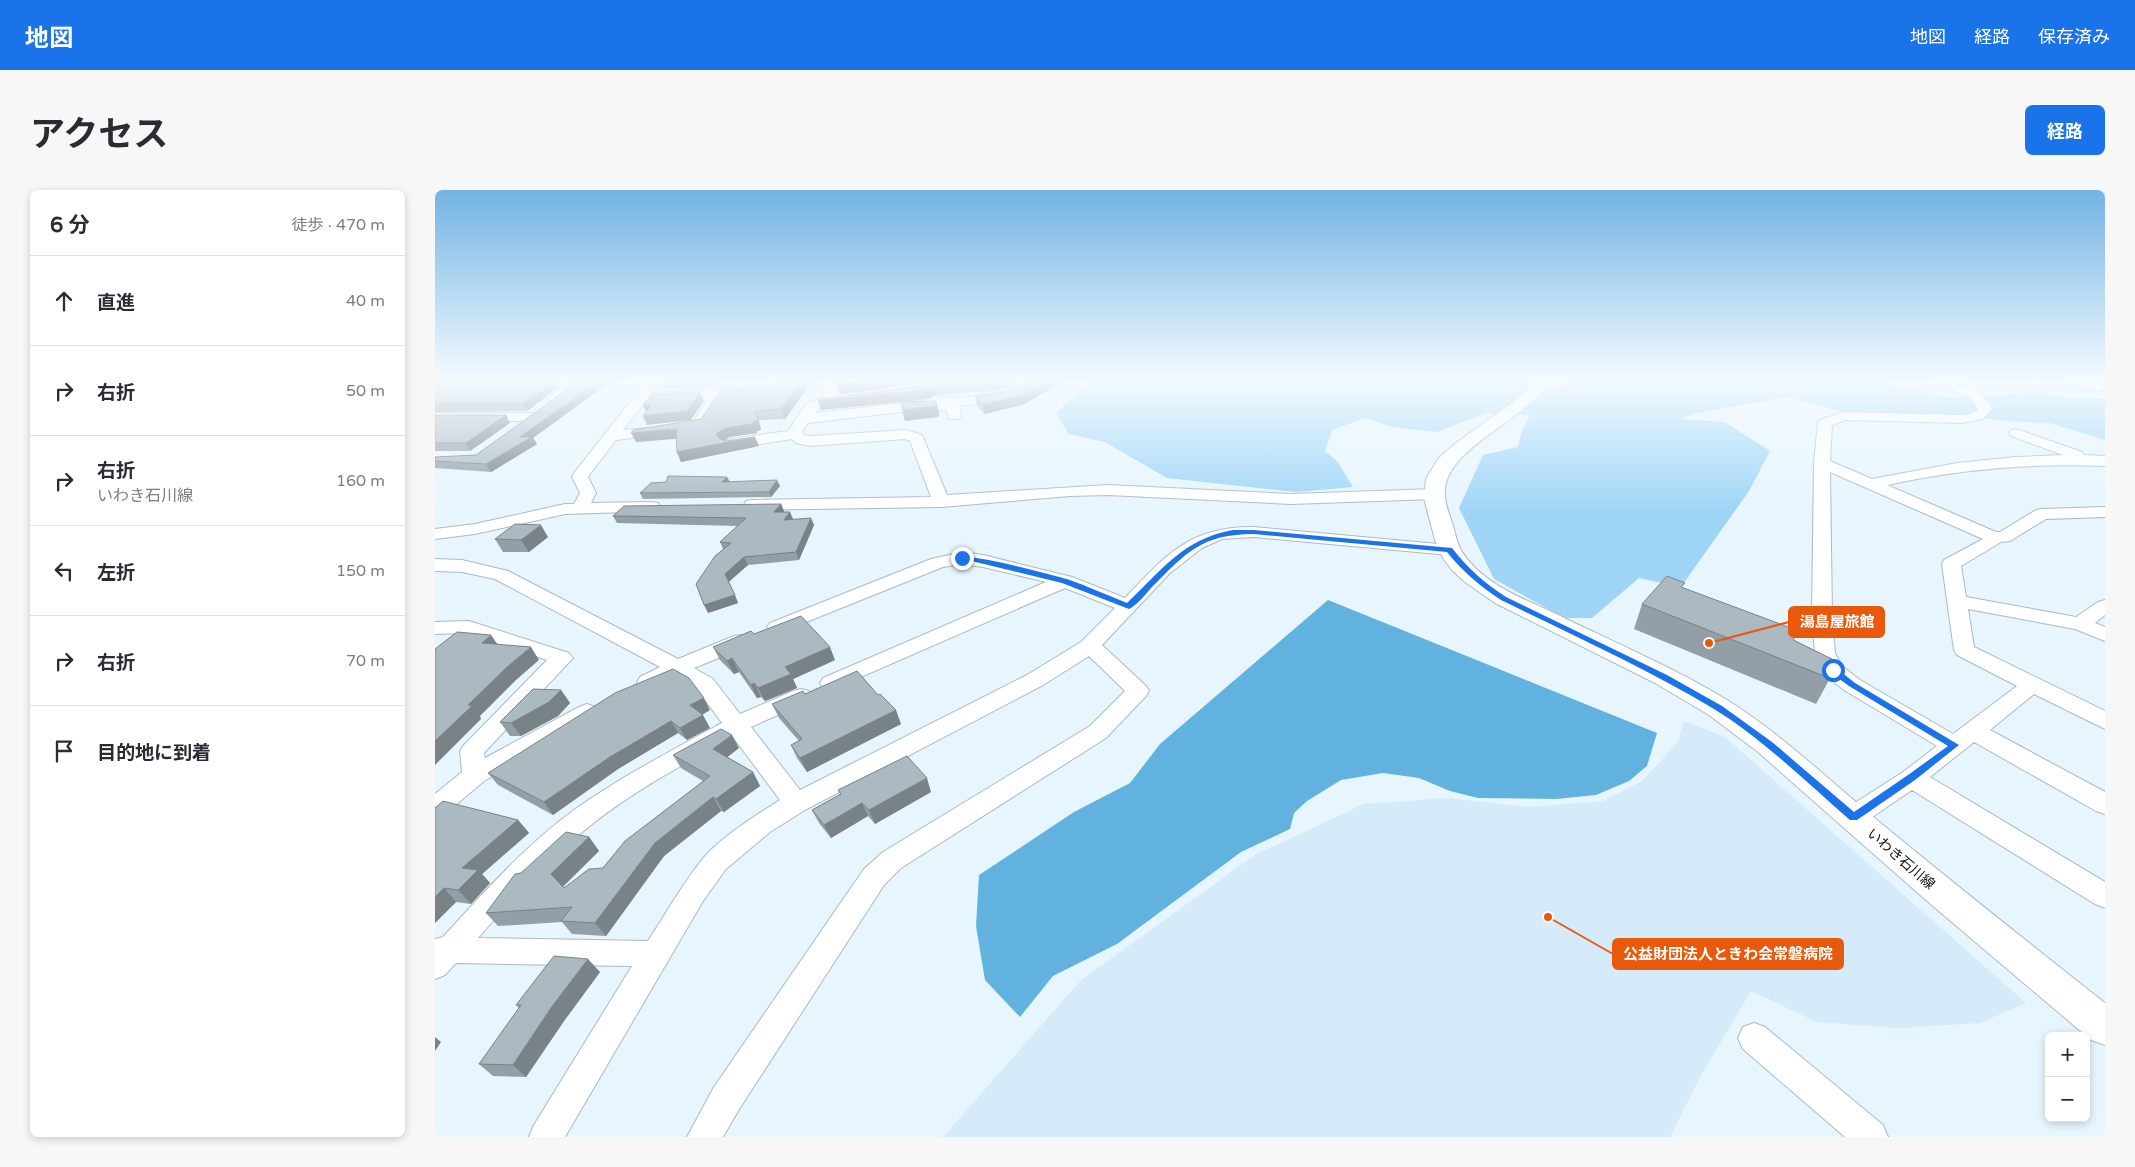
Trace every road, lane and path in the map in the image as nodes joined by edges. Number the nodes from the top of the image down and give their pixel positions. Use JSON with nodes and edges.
{"nodes":[{"id":1,"x":524,"y":422,"type":"edge"},
{"id":2,"x":622,"y":422,"type":"edge"},
{"id":3,"x":701,"y":422,"type":"edge"},
{"id":4,"x":801,"y":422,"type":"edge"},
{"id":5,"x":1497,"y":422,"type":"edge"},
{"id":6,"x":1828,"y":422,"type":"edge"},
{"id":7,"x":515,"y":429,"type":"edge"},
{"id":8,"x":2016,"y":433,"type":"dead end"},
{"id":9,"x":796,"y":434,"type":"junction"},
{"id":10,"x":611,"y":436,"type":"junction"},
{"id":11,"x":730,"y":444,"type":"edge"},
{"id":12,"x":2099,"y":460,"type":"edge"},
{"id":13,"x":1822,"y":463,"type":"junction"},
{"id":14,"x":1870,"y":484,"type":"junction"},
{"id":15,"x":1433,"y":494,"type":"junction"},
{"id":16,"x":941,"y":502,"type":"junction"},
{"id":17,"x":669,"y":506,"type":"edge"},
{"id":18,"x":736,"y":506,"type":"edge"},
{"id":19,"x":581,"y":508,"type":"junction"},
{"id":20,"x":2103,"y":514,"type":"edge"},
{"id":21,"x":435,"y":534,"type":"edge"},
{"id":22,"x":1993,"y":538,"type":"junction"},
{"id":23,"x":1449,"y":550,"type":"junction"},
{"id":24,"x":435,"y":564,"type":"edge"},
{"id":25,"x":1065,"y":581,"type":"junction"},
{"id":26,"x":1956,"y":601,"type":"junction"},
{"id":27,"x":1129,"y":606,"type":"junction"},
{"id":28,"x":2105,"y":606,"type":"edge"},
{"id":29,"x":2080,"y":624,"type":"junction"},
{"id":30,"x":435,"y":628,"type":"edge"},
{"id":31,"x":469,"y":628,"type":"junction"},
{"id":32,"x":2105,"y":635,"type":"edge"},
{"id":33,"x":1089,"y":645,"type":"junction"},
{"id":34,"x":449,"y":646,"type":"edge"},
{"id":35,"x":677,"y":667,"type":"junction"},
{"id":36,"x":2032,"y":685,"type":"junction"},
{"id":37,"x":633,"y":689,"type":"edge"},
{"id":38,"x":607,"y":702,"type":"edge"},
{"id":39,"x":2105,"y":721,"type":"edge"},
{"id":40,"x":738,"y":724,"type":"junction"},
{"id":41,"x":1973,"y":731,"type":"junction"},
{"id":42,"x":1954,"y":745,"type":"junction"},
{"id":43,"x":475,"y":775,"type":"junction"},
{"id":44,"x":1912,"y":778,"type":"junction"},
{"id":45,"x":796,"y":803,"type":"junction"},
{"id":46,"x":2105,"y":804,"type":"edge"},
{"id":47,"x":435,"y":808,"type":"edge"},
{"id":48,"x":1853,"y":817,"type":"junction"},
{"id":49,"x":2105,"y":896,"type":"edge"},
{"id":50,"x":657,"y":954,"type":"junction"},
{"id":51,"x":439,"y":955,"type":"edge"},
{"id":52,"x":2105,"y":1026,"type":"edge"},
{"id":53,"x":1754,"y":1038,"type":"dead end"},
{"id":54,"x":546,"y":1137,"type":"edge"},
{"id":55,"x":703,"y":1137,"type":"edge"},
{"id":56,"x":1871,"y":1137,"type":"edge"}],
"edges":[{"from":1,"to":7,"type":"street"},
{"from":2,"to":10,"type":"street"},
{"from":3,"to":10,"type":"street"},
{"from":4,"to":9,"type":"street"},
{"from":5,"to":15,"type":"main road"},
{"from":6,"to":13,"type":"street"},
{"from":8,"to":12,"type":"street"},
{"from":9,"to":11,"type":"street"},
{"from":9,"to":16,"type":"street"},
{"from":10,"to":19,"type":"street"},
{"from":12,"to":14,"type":"street"},
{"from":13,"to":14,"type":"street"},
{"from":13,"to":42,"type":"street"},
{"from":14,"to":22,"type":"street"},
{"from":15,"to":16,"type":"street"},
{"from":15,"to":23,"type":"main road","name":"いわき石川線"},
{"from":16,"to":18,"type":"street"},
{"from":17,"to":19,"type":"street"},
{"from":19,"to":21,"type":"street"},
{"from":20,"to":22,"type":"street"},
{"from":22,"to":26,"type":"street"},
{"from":23,"to":27,"type":"street"},
{"from":23,"to":48,"type":"main road","name":"いわき石川線"},
{"from":24,"to":35,"type":"street"},
{"from":25,"to":27,"type":"street"},
{"from":25,"to":35,"type":"street"},
{"from":25,"to":40,"type":"street"},
{"from":26,"to":29,"type":"street"},
{"from":26,"to":36,"type":"street"},
{"from":27,"to":33,"type":"street"},
{"from":28,"to":29,"type":"street"},
{"from":29,"to":32,"type":"street"},
{"from":30,"to":31,"type":"street"},
{"from":31,"to":34,"type":"street"},
{"from":31,"to":43,"type":"street"},
{"from":33,"to":45,"type":"street"},
{"from":33,"to":55,"type":"street"},
{"from":35,"to":37,"type":"street"},
{"from":35,"to":40,"type":"street"},
{"from":36,"to":39,"type":"street"},
{"from":36,"to":41,"type":"street"},
{"from":38,"to":43,"type":"street"},
{"from":40,"to":45,"type":"street"},
{"from":40,"to":51,"type":"street"},
{"from":41,"to":42,"type":"street"},
{"from":41,"to":46,"type":"street"},
{"from":42,"to":44,"type":"street"},
{"from":43,"to":47,"type":"street"},
{"from":44,"to":48,"type":"street"},
{"from":44,"to":49,"type":"street"},
{"from":45,"to":50,"type":"street"},
{"from":48,"to":52,"type":"main road","name":"いわき石川線"},
{"from":50,"to":51,"type":"street"},
{"from":50,"to":54,"type":"street"},
{"from":53,"to":56,"type":"street"}]}
